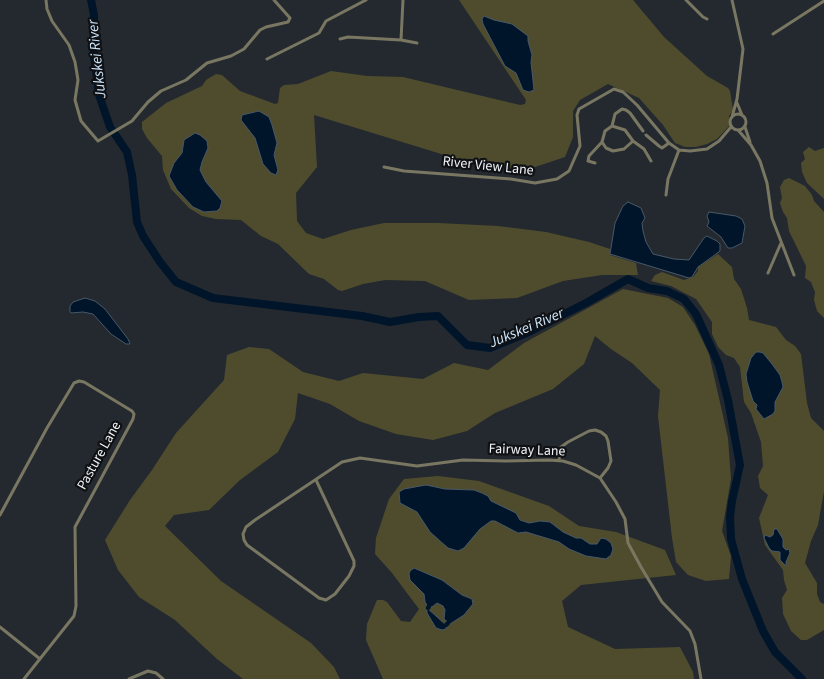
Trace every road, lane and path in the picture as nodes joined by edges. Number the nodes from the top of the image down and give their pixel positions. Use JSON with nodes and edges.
{"nodes":[{"id":1,"x":46,"y":0,"type":"edge"},
{"id":2,"x":274,"y":0,"type":"edge"},
{"id":3,"x":366,"y":0,"type":"edge"},
{"id":4,"x":403,"y":0,"type":"edge"},
{"id":5,"x":686,"y":0,"type":"edge"},
{"id":6,"x":732,"y":0,"type":"edge"},
{"id":7,"x":824,"y":1,"type":"edge"},
{"id":8,"x":708,"y":19,"type":"dead end"},
{"id":9,"x":773,"y":34,"type":"dead end"},
{"id":10,"x":340,"y":39,"type":"dead end"},
{"id":11,"x":401,"y":40,"type":"junction"},
{"id":12,"x":417,"y":43,"type":"dead end"},
{"id":13,"x":268,"y":59,"type":"dead end"},
{"id":14,"x":737,"y":100,"type":"junction"},
{"id":15,"x":742,"y":115,"type":"junction"},
{"id":16,"x":732,"y":116,"type":"junction"},
{"id":17,"x":612,"y":126,"type":"junction"},
{"id":18,"x":745,"y":126,"type":"junction"},
{"id":19,"x":731,"y":127,"type":"junction"},
{"id":20,"x":738,"y":130,"type":"junction"},
{"id":21,"x":633,"y":141,"type":"junction"},
{"id":22,"x":602,"y":142,"type":"junction"},
{"id":23,"x":669,"y":144,"type":"junction"},
{"id":24,"x":751,"y":145,"type":"junction"},
{"id":25,"x":679,"y":150,"type":"junction"},
{"id":26,"x":651,"y":161,"type":"dead end"},
{"id":27,"x":595,"y":163,"type":"dead end"},
{"id":28,"x":384,"y":167,"type":"dead end"},
{"id":29,"x":666,"y":195,"type":"dead end"},
{"id":30,"x":781,"y":243,"type":"junction"},
{"id":31,"x":768,"y":273,"type":"dead end"},
{"id":32,"x":794,"y":275,"type":"dead end"},
{"id":33,"x":559,"y":460,"type":"junction"},
{"id":34,"x":600,"y":478,"type":"junction"},
{"id":35,"x":316,"y":480,"type":"junction"},
{"id":36,"x":0,"y":515,"type":"edge"},
{"id":37,"x":0,"y":627,"type":"edge"},
{"id":38,"x":40,"y":659,"type":"junction"},
{"id":39,"x":24,"y":679,"type":"edge"},
{"id":40,"x":129,"y":679,"type":"edge"},
{"id":41,"x":162,"y":679,"type":"edge"},
{"id":42,"x":701,"y":679,"type":"edge"}],
"edges":[{"from":1,"to":2,"type":"street"},
{"from":3,"to":13,"type":"street"},
{"from":4,"to":11,"type":"street"},
{"from":5,"to":8,"type":"street"},
{"from":6,"to":14,"type":"street"},
{"from":7,"to":9,"type":"street"},
{"from":10,"to":11,"type":"street"},
{"from":11,"to":12,"type":"street"},
{"from":14,"to":15,"type":"street"},
{"from":14,"to":16,"type":"street"},
{"from":15,"to":16,"type":"street"},
{"from":15,"to":18,"type":"street"},
{"from":16,"to":19,"type":"street"},
{"from":17,"to":21,"type":"street"},
{"from":17,"to":22,"type":"street"},
{"from":17,"to":23,"type":"street"},
{"from":18,"to":20,"type":"street"},
{"from":18,"to":24,"type":"street"},
{"from":19,"to":20,"type":"street"},
{"from":19,"to":25,"type":"street"},
{"from":20,"to":24,"type":"street"},
{"from":21,"to":22,"type":"street"},
{"from":21,"to":26,"type":"street"},
{"from":22,"to":27,"type":"street"},
{"from":23,"to":25,"type":"street","name":"River View Lane"},
{"from":23,"to":28,"type":"street","name":"River View Lane"},
{"from":24,"to":30,"type":"street"},
{"from":25,"to":29,"type":"street"},
{"from":30,"to":31,"type":"street"},
{"from":30,"to":32,"type":"street"},
{"from":33,"to":34,"type":"street","name":"Fairway Lane"},
{"from":33,"to":34,"type":"street"},
{"from":33,"to":35,"type":"street","name":"Fairway Lane"},
{"from":34,"to":42,"type":"street"},
{"from":35,"to":35,"type":"street","name":"Fairway Lane"},
{"from":36,"to":38,"type":"street","name":"Pasture Lane"},
{"from":37,"to":38,"type":"street"},
{"from":38,"to":39,"type":"street","name":"Pasture Lane"},
{"from":40,"to":41,"type":"street"}]}
